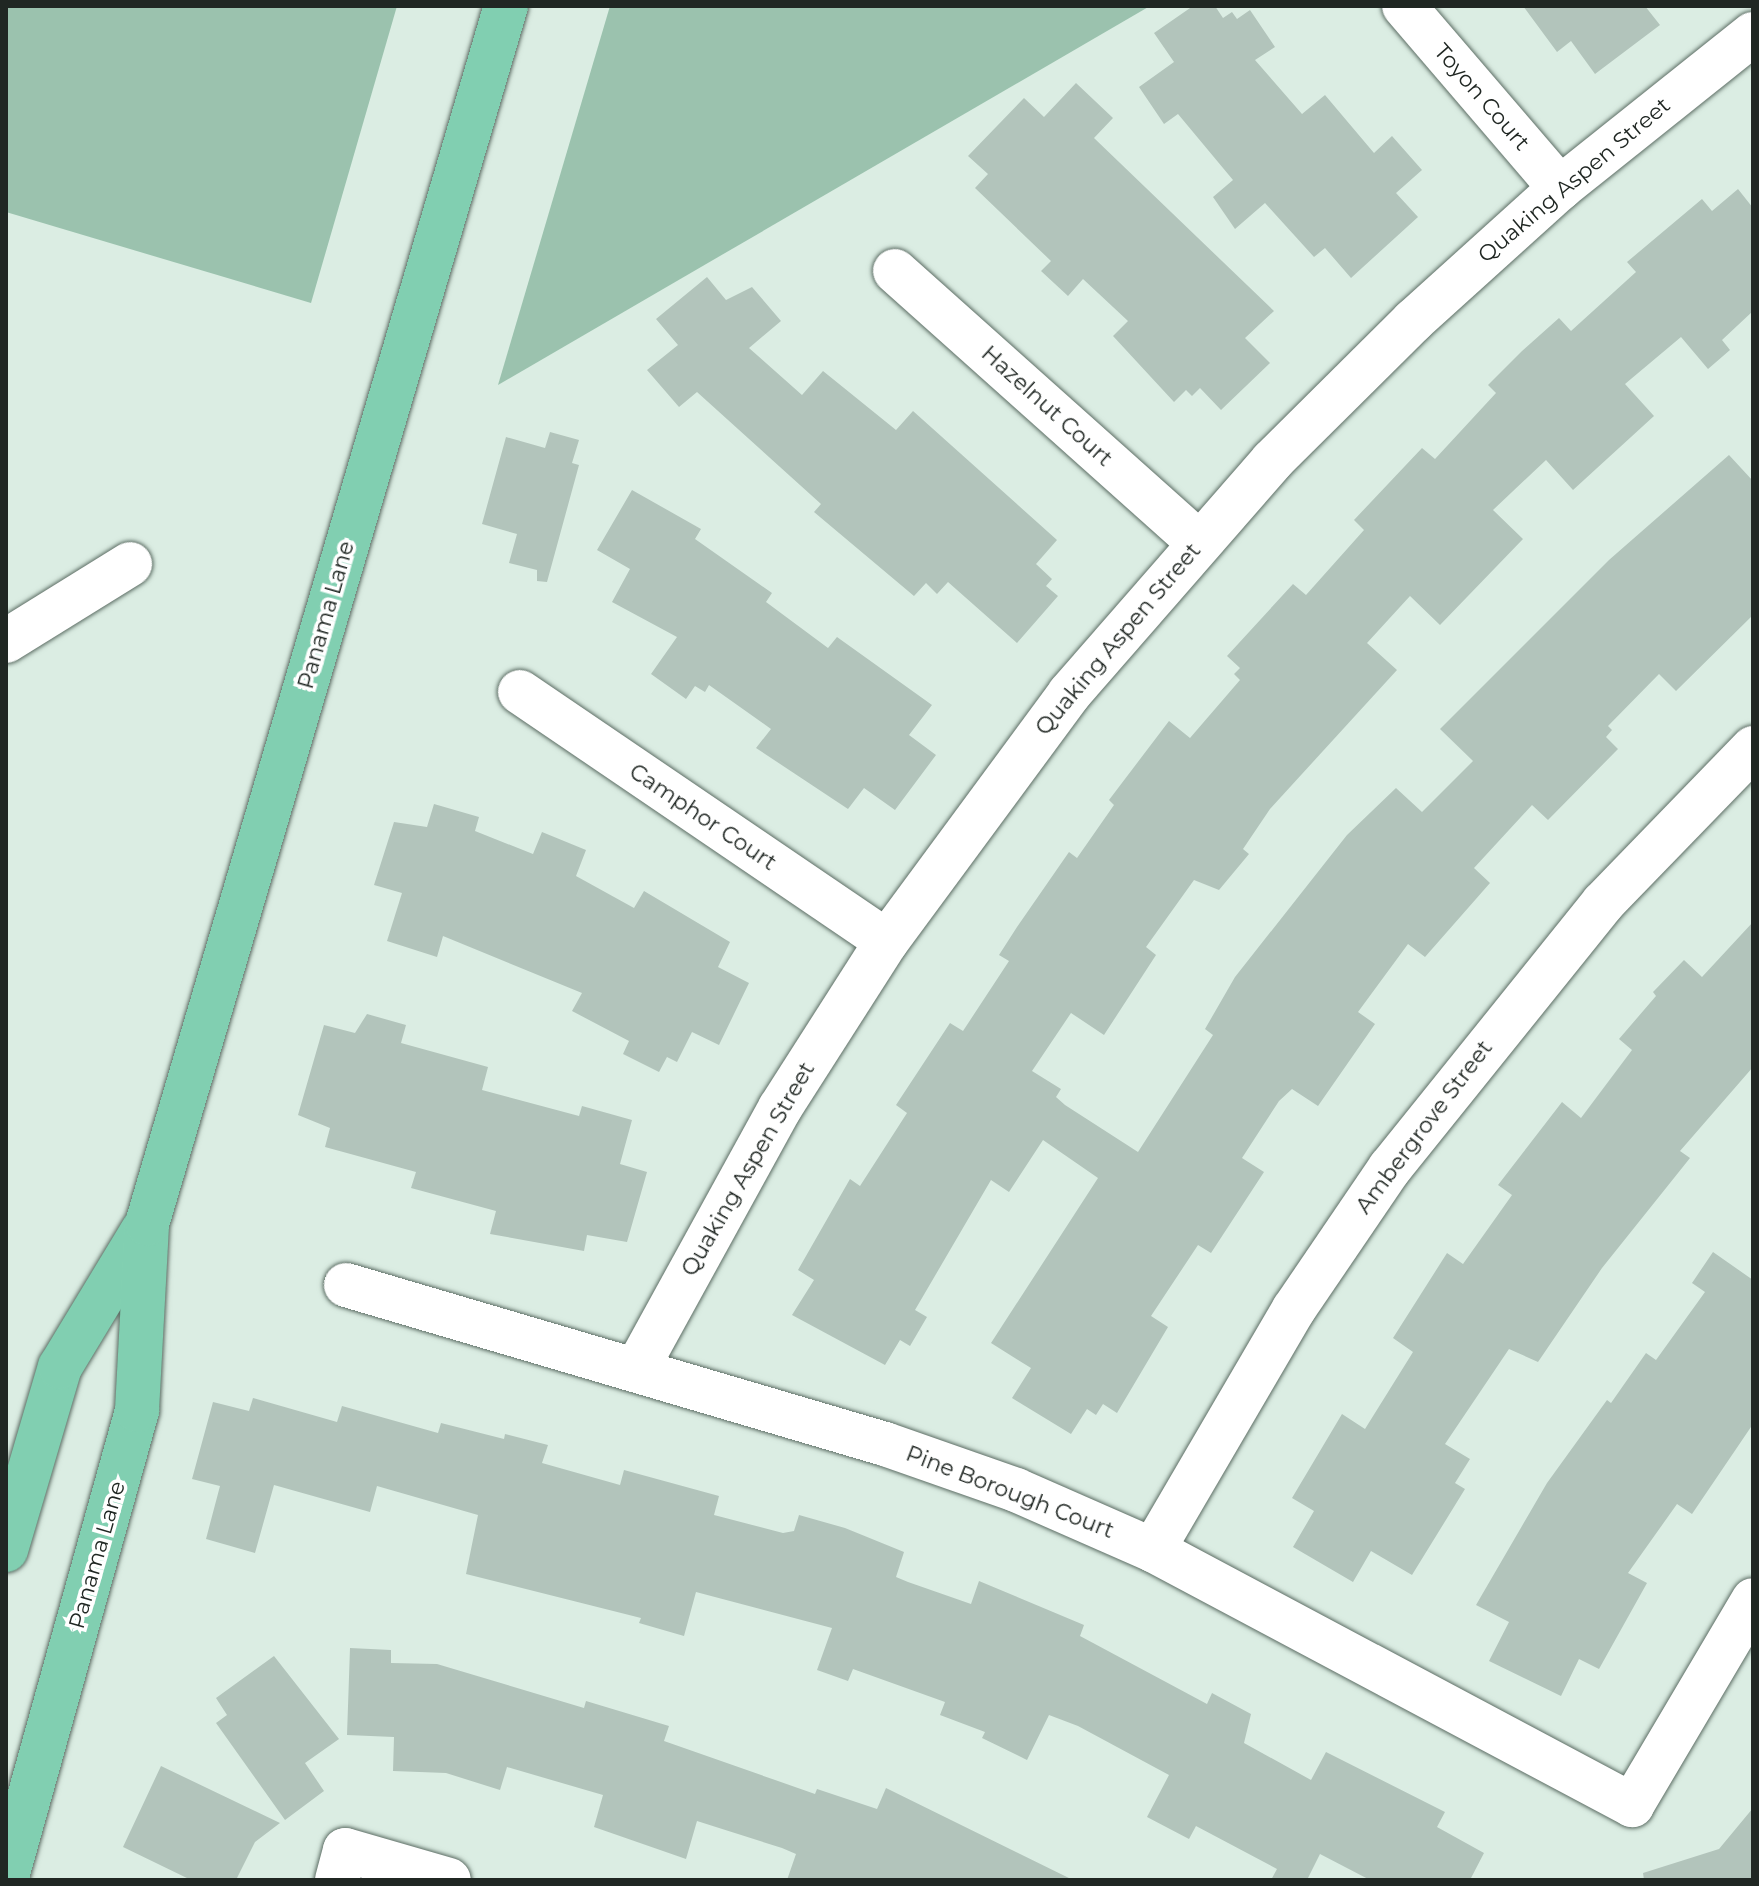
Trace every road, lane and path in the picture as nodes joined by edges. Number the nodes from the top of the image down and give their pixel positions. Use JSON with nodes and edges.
{"nodes":[{"id":1,"x":506,"y":6,"type":"edge"},
{"id":2,"x":1404,"y":6,"type":"edge"},
{"id":3,"x":1753,"y":34,"type":"edge"},
{"id":4,"x":1560,"y":188,"type":"junction"},
{"id":5,"x":895,"y":271,"type":"dead end"},
{"id":6,"x":1198,"y":542,"type":"junction"},
{"id":7,"x":130,"y":564,"type":"dead end"},
{"id":8,"x":6,"y":641,"type":"edge"},
{"id":9,"x":520,"y":692,"type":"dead end"},
{"id":10,"x":1753,"y":748,"type":"edge"},
{"id":11,"x":887,"y":941,"type":"junction"},
{"id":12,"x":147,"y":1224,"type":"junction"},
{"id":13,"x":346,"y":1285,"type":"dead end"},
{"id":14,"x":636,"y":1370,"type":"junction"},
{"id":15,"x":6,"y":1550,"type":"edge"},
{"id":16,"x":1153,"y":1550,"type":"junction"},
{"id":17,"x":1753,"y":1600,"type":"edge"},
{"id":18,"x":341,"y":1865,"type":"edge"},
{"id":19,"x":6,"y":1880,"type":"edge"},
{"id":20,"x":449,"y":1880,"type":"edge"}],
"edges":[{"from":1,"to":12,"type":"main road","name":"Panama Lane"},
{"from":2,"to":4,"type":"street","name":"Toyon Court"},
{"from":3,"to":4,"type":"street","name":"Quaking Aspen Street"},
{"from":4,"to":6,"type":"street","name":"Quaking Aspen Street"},
{"from":5,"to":6,"type":"street","name":"Hazelnut Court"},
{"from":6,"to":11,"type":"street","name":"Quaking Aspen Street"},
{"from":7,"to":8,"type":"street"},
{"from":9,"to":11,"type":"street","name":"Camphor Court"},
{"from":10,"to":16,"type":"street","name":"Ambergrove Street"},
{"from":11,"to":14,"type":"street","name":"Quaking Aspen Street"},
{"from":12,"to":15,"type":"main road","name":"Panama Lane"},
{"from":12,"to":19,"type":"main road","name":"Panama Lane"},
{"from":13,"to":14,"type":"street","name":"Pine Borough Court"},
{"from":14,"to":16,"type":"street","name":"Pine Borough Court"},
{"from":16,"to":17,"type":"street","name":"Pine Borough Court"},
{"from":18,"to":20,"type":"street"}]}
